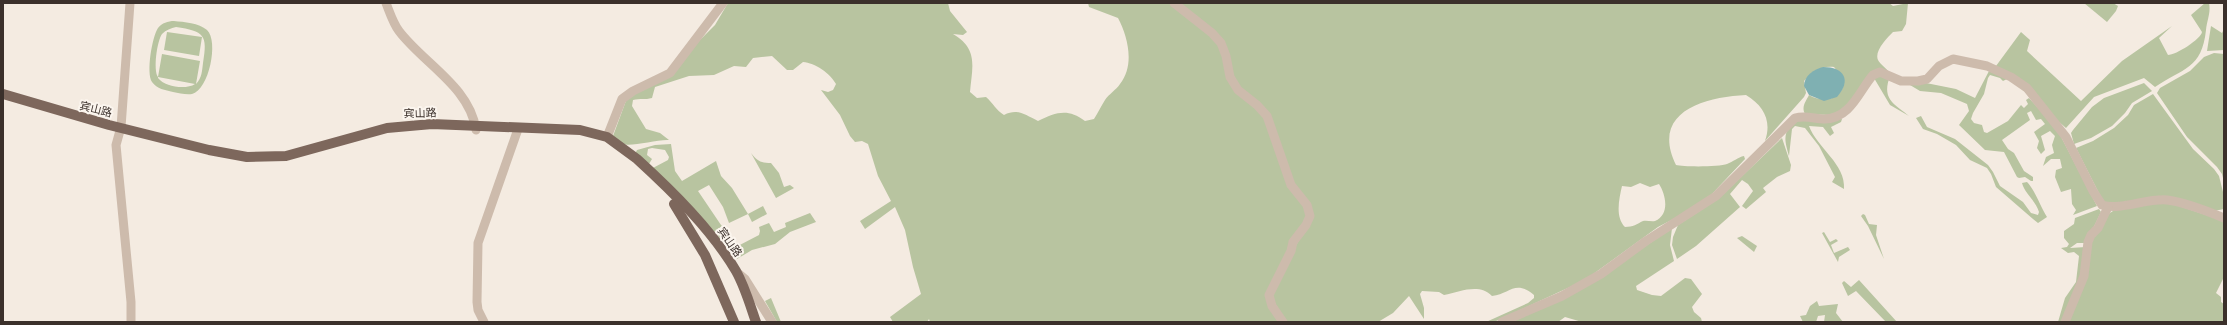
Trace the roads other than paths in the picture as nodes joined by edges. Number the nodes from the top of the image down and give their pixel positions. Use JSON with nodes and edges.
{"nodes":[{"id":1,"x":130,"y":3,"type":"edge"},
{"id":2,"x":386,"y":3,"type":"edge"},
{"id":3,"x":723,"y":3,"type":"edge"},
{"id":4,"x":1174,"y":3,"type":"edge"},
{"id":5,"x":3,"y":94,"type":"edge"},
{"id":6,"x":3,"y":97,"type":"edge"},
{"id":7,"x":120,"y":128,"type":"junction"},
{"id":8,"x":475,"y":128,"type":"junction"},
{"id":9,"x":517,"y":131,"type":"junction"},
{"id":10,"x":606,"y":138,"type":"junction"},
{"id":11,"x":2108,"y":207,"type":"junction"},
{"id":12,"x":2224,"y":218,"type":"edge"},
{"id":13,"x":736,"y":272,"type":"junction"},
{"id":14,"x":131,"y":322,"type":"edge"},
{"id":15,"x":484,"y":322,"type":"edge"},
{"id":16,"x":734,"y":322,"type":"edge"},
{"id":17,"x":756,"y":322,"type":"edge"},
{"id":18,"x":772,"y":322,"type":"edge"},
{"id":19,"x":1283,"y":322,"type":"edge"},
{"id":20,"x":1502,"y":322,"type":"edge"},
{"id":21,"x":2065,"y":322,"type":"edge"}],
"edges":[{"from":1,"to":7,"type":"street"},
{"from":2,"to":8,"type":"street"},
{"from":3,"to":10,"type":"street"},
{"from":4,"to":19,"type":"street"},
{"from":5,"to":7,"type":"main road","name":"宾山路"},
{"from":6,"to":7,"type":"main road","name":"宾山路"},
{"from":7,"to":8,"type":"main road","name":"宾山路"},
{"from":7,"to":14,"type":"street"},
{"from":8,"to":9,"type":"main road","name":"宾山路"},
{"from":9,"to":10,"type":"main road","name":"宾山路"},
{"from":9,"to":15,"type":"street"},
{"from":9,"to":16,"type":"main road","name":"宾山路"},
{"from":10,"to":13,"type":"main road","name":"宾山路"},
{"from":11,"to":12,"type":"street"},
{"from":11,"to":20,"type":"street"},
{"from":11,"to":21,"type":"street"},
{"from":13,"to":17,"type":"main road","name":"宾山路"},
{"from":13,"to":18,"type":"street"}]}
